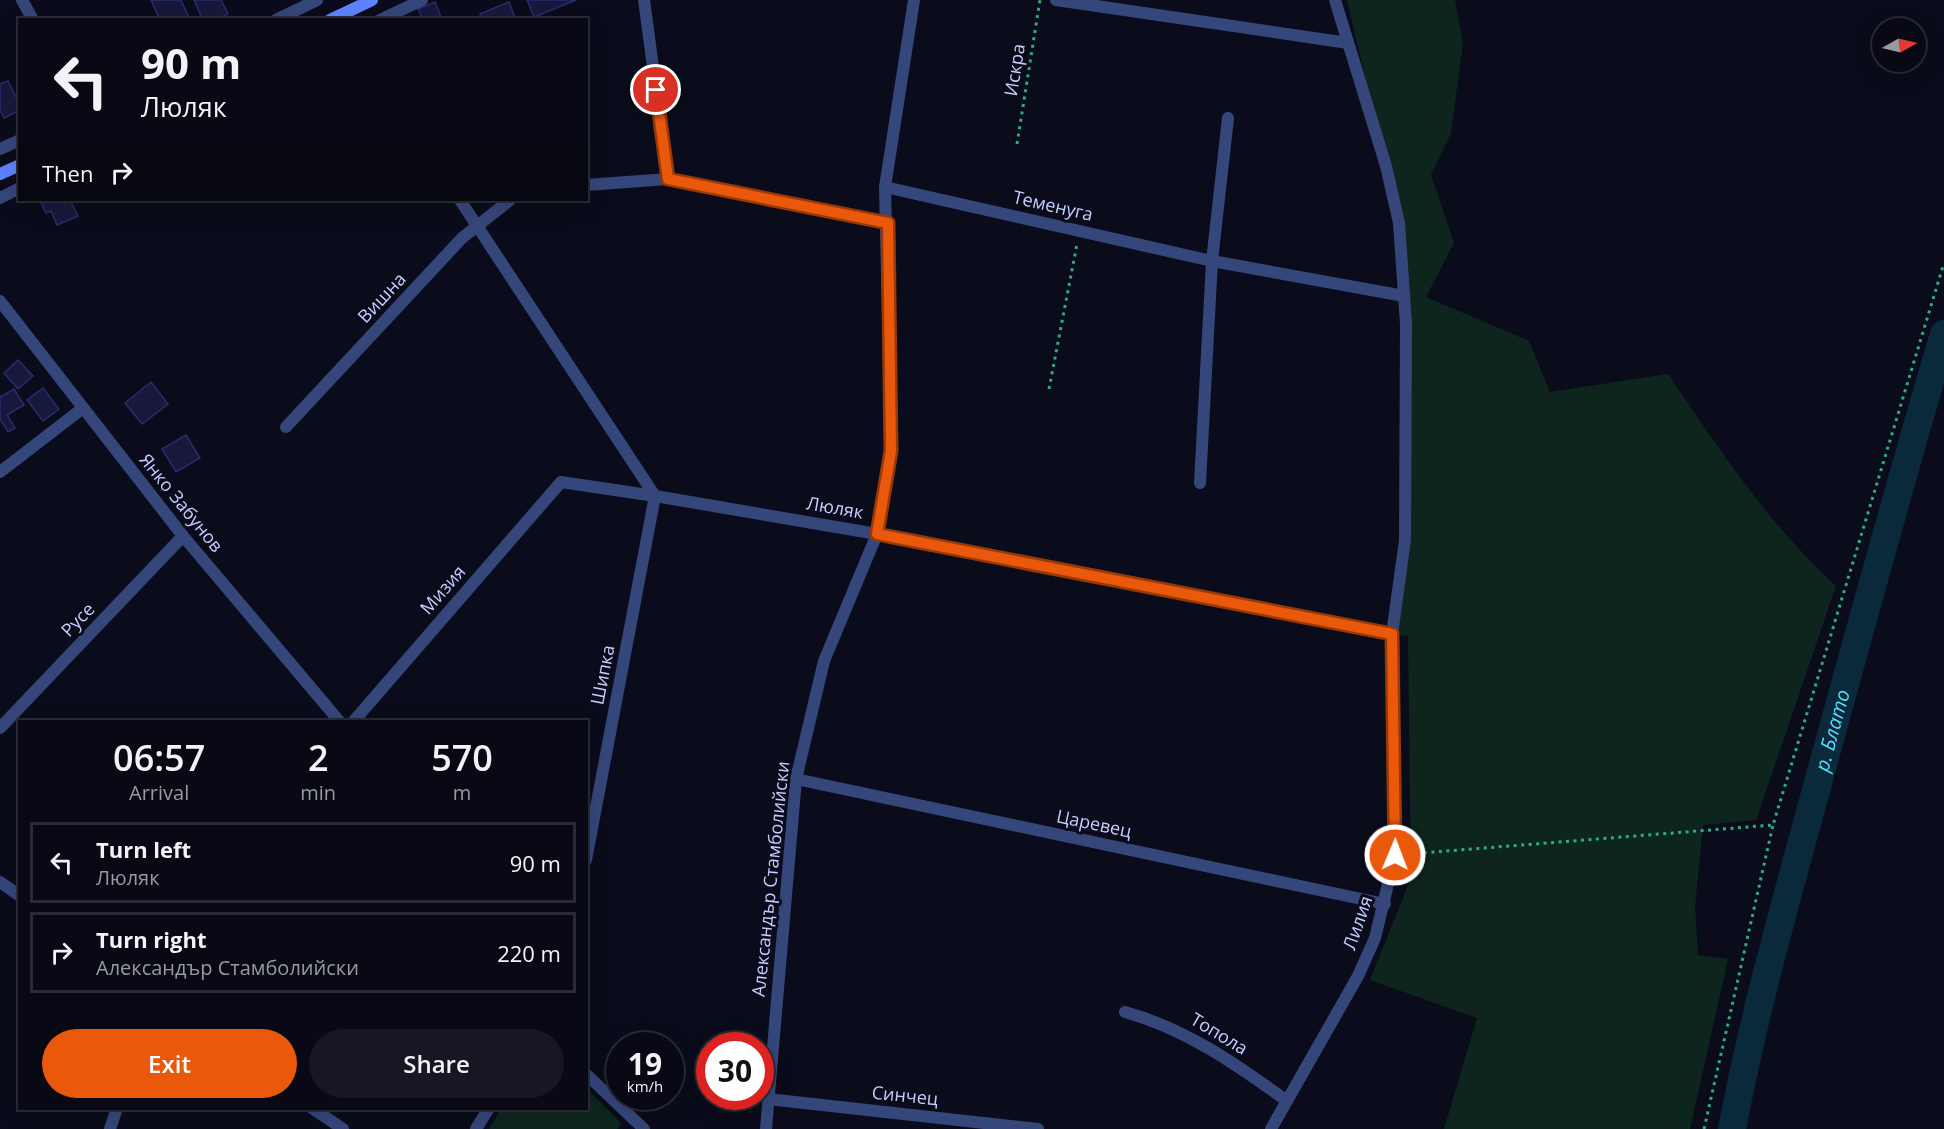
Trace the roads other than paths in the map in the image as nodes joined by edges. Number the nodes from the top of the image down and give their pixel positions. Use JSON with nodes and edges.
{"nodes":[{"id":1,"x":22,"y":0,"type":"edge"},
{"id":2,"x":317,"y":0,"type":"edge"},
{"id":3,"x":372,"y":0,"type":"edge"},
{"id":4,"x":422,"y":0,"type":"edge"},
{"id":5,"x":644,"y":0,"type":"edge"},
{"id":6,"x":914,"y":0,"type":"edge"},
{"id":7,"x":1056,"y":0,"type":"edge"},
{"id":8,"x":1335,"y":0,"type":"edge"},
{"id":9,"x":32,"y":18,"type":"edge"},
{"id":10,"x":280,"y":18,"type":"edge"},
{"id":11,"x":334,"y":18,"type":"edge"},
{"id":12,"x":384,"y":18,"type":"edge"},
{"id":13,"x":1348,"y":43,"type":"junction"},
{"id":14,"x":1228,"y":118,"type":"dead end"},
{"id":15,"x":18,"y":141,"type":"edge"},
{"id":16,"x":0,"y":149,"type":"edge"},
{"id":17,"x":18,"y":166,"type":"edge"},
{"id":18,"x":0,"y":174,"type":"edge"},
{"id":19,"x":668,"y":179,"type":"junction"},
{"id":20,"x":588,"y":185,"type":"edge"},
{"id":21,"x":885,"y":187,"type":"junction"},
{"id":22,"x":18,"y":189,"type":"edge"},
{"id":23,"x":0,"y":198,"type":"edge"},
{"id":24,"x":461,"y":201,"type":"edge"},
{"id":25,"x":509,"y":201,"type":"edge"},
{"id":26,"x":888,"y":223,"type":"junction"},
{"id":27,"x":477,"y":225,"type":"junction"},
{"id":28,"x":1212,"y":261,"type":"junction"},
{"id":29,"x":1404,"y":296,"type":"junction"},
{"id":30,"x":0,"y":301,"type":"edge"},
{"id":31,"x":83,"y":408,"type":"junction"},
{"id":32,"x":286,"y":427,"type":"dead end"},
{"id":33,"x":0,"y":471,"type":"edge"},
{"id":34,"x":561,"y":482,"type":"joint"},
{"id":35,"x":1200,"y":483,"type":"dead end"},
{"id":36,"x":655,"y":496,"type":"junction"},
{"id":37,"x":877,"y":534,"type":"junction"},
{"id":38,"x":183,"y":536,"type":"junction"},
{"id":39,"x":1392,"y":634,"type":"junction"},
{"id":40,"x":338,"y":720,"type":"edge"},
{"id":41,"x":355,"y":720,"type":"edge"},
{"id":42,"x":0,"y":728,"type":"edge"},
{"id":43,"x":796,"y":779,"type":"junction"},
{"id":44,"x":588,"y":849,"type":"edge"},
{"id":45,"x":0,"y":882,"type":"edge"},
{"id":46,"x":18,"y":895,"type":"edge"},
{"id":47,"x":1385,"y":904,"type":"junction"},
{"id":48,"x":1125,"y":1012,"type":"dead end"},
{"id":49,"x":774,"y":1032,"type":"edge"},
{"id":50,"x":588,"y":1076,"type":"edge"},
{"id":51,"x":774,"y":1100,"type":"edge"},
{"id":52,"x":1287,"y":1101,"type":"junction"},
{"id":53,"x":116,"y":1110,"type":"edge"},
{"id":54,"x":315,"y":1110,"type":"edge"},
{"id":55,"x":488,"y":1110,"type":"edge"},
{"id":56,"x":767,"y":1110,"type":"edge"},
{"id":57,"x":110,"y":1129,"type":"edge"},
{"id":58,"x":343,"y":1129,"type":"edge"},
{"id":59,"x":476,"y":1129,"type":"edge"},
{"id":60,"x":644,"y":1129,"type":"edge"},
{"id":61,"x":766,"y":1129,"type":"edge"},
{"id":62,"x":1038,"y":1129,"type":"edge"},
{"id":63,"x":1271,"y":1129,"type":"edge"}],
"edges":[{"from":1,"to":9,"type":"street"},
{"from":2,"to":10,"type":"street"},
{"from":3,"to":11,"type":"main road"},
{"from":4,"to":12,"type":"street"},
{"from":5,"to":19,"type":"street"},
{"from":6,"to":21,"type":"street","name":"Александър Стамболийски"},
{"from":7,"to":13,"type":"street"},
{"from":8,"to":13,"type":"street","name":"Лилия"},
{"from":13,"to":29,"type":"street","name":"Лилия"},
{"from":14,"to":28,"type":"street"},
{"from":15,"to":16,"type":"street"},
{"from":17,"to":18,"type":"main road"},
{"from":19,"to":20,"type":"street"},
{"from":19,"to":26,"type":"street"},
{"from":21,"to":26,"type":"street","name":"Александър Стамболийски"},
{"from":21,"to":28,"type":"street","name":"Теменуга"},
{"from":22,"to":23,"type":"street"},
{"from":24,"to":27,"type":"street"},
{"from":25,"to":27,"type":"street","name":"Вишна"},
{"from":26,"to":37,"type":"street","name":"Александър Стамболийски"},
{"from":27,"to":32,"type":"street","name":"Вишна"},
{"from":27,"to":36,"type":"street"},
{"from":28,"to":29,"type":"street","name":"Теменуга"},
{"from":28,"to":35,"type":"street"},
{"from":29,"to":39,"type":"street","name":"Лилия"},
{"from":30,"to":31,"type":"street","name":"Янко Забунов"},
{"from":31,"to":33,"type":"street"},
{"from":31,"to":38,"type":"street","name":"Янко Забунов"},
{"from":34,"to":36,"type":"street","name":"Люляк"},
{"from":34,"to":41,"type":"street","name":"Мизия"},
{"from":36,"to":37,"type":"street","name":"Люляк"},
{"from":36,"to":44,"type":"street","name":"Шипка"},
{"from":37,"to":39,"type":"street","name":"Люляк"},
{"from":37,"to":43,"type":"street","name":"Александър Стамболийски"},
{"from":38,"to":40,"type":"street","name":"Янко Забунов"},
{"from":38,"to":42,"type":"street","name":"Русе"},
{"from":39,"to":47,"type":"street","name":"Лилия"},
{"from":43,"to":47,"type":"street","name":"Царевец"},
{"from":43,"to":49,"type":"street","name":"Александър Стамболийски"},
{"from":45,"to":46,"type":"street"},
{"from":47,"to":52,"type":"street","name":"Лилия"},
{"from":48,"to":52,"type":"street","name":"Топола"},
{"from":50,"to":60,"type":"street"},
{"from":51,"to":62,"type":"street","name":"Синчец"},
{"from":52,"to":63,"type":"street","name":"Лилия"},
{"from":53,"to":57,"type":"street"},
{"from":54,"to":58,"type":"street"},
{"from":55,"to":59,"type":"street"},
{"from":56,"to":61,"type":"street","name":"Александър Стамболийски"}]}
